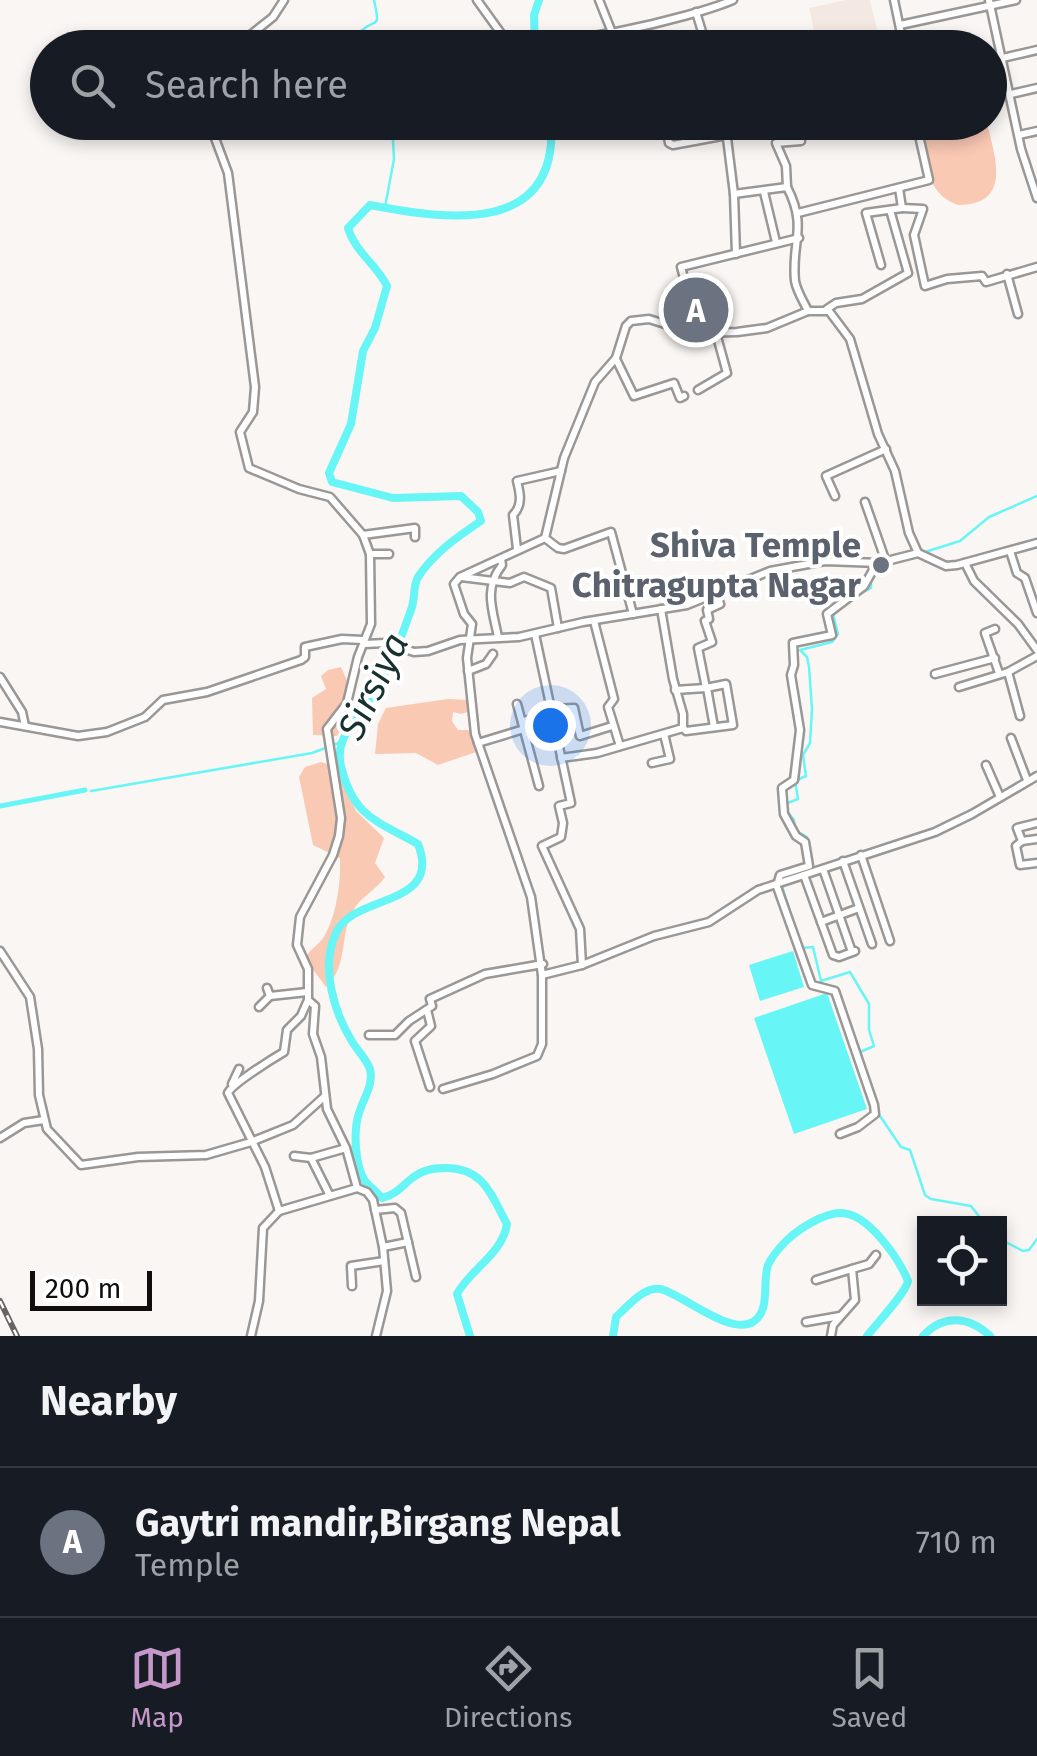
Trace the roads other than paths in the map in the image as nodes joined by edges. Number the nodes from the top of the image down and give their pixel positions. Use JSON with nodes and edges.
{"nodes":[{"id":1,"x":284,"y":0,"type":"edge"},
{"id":2,"x":477,"y":0,"type":"edge"},
{"id":3,"x":599,"y":0,"type":"edge"},
{"id":4,"x":733,"y":0,"type":"edge"},
{"id":5,"x":894,"y":0,"type":"edge"},
{"id":6,"x":1016,"y":0,"type":"edge"},
{"id":7,"x":990,"y":3,"type":"edge"},
{"id":8,"x":696,"y":12,"type":"junction"},
{"id":9,"x":900,"y":25,"type":"junction"},
{"id":10,"x":257,"y":30,"type":"edge"},
{"id":11,"x":499,"y":30,"type":"edge"},
{"id":12,"x":612,"y":30,"type":"joint"},
{"id":13,"x":702,"y":30,"type":"edge"},
{"id":14,"x":901,"y":30,"type":"edge"},
{"id":15,"x":996,"y":30,"type":"edge"},
{"id":16,"x":1037,"y":50,"type":"edge"},
{"id":17,"x":1007,"y":57,"type":"edge"},
{"id":18,"x":1007,"y":80,"type":"edge"},
{"id":19,"x":1037,"y":88,"type":"edge"},
{"id":20,"x":1010,"y":94,"type":"junction"},
{"id":21,"x":1037,"y":131,"type":"edge"},
{"id":22,"x":1019,"y":135,"type":"junction"},
{"id":23,"x":216,"y":140,"type":"edge"},
{"id":24,"x":668,"y":140,"type":"edge"},
{"id":25,"x":700,"y":140,"type":"edge"},
{"id":26,"x":728,"y":140,"type":"edge"},
{"id":27,"x":920,"y":140,"type":"edge"},
{"id":28,"x":801,"y":141,"type":"dead end"},
{"id":29,"x":787,"y":187,"type":"junction"},
{"id":30,"x":900,"y":188,"type":"junction"},
{"id":31,"x":764,"y":192,"type":"junction"},
{"id":32,"x":734,"y":194,"type":"junction"},
{"id":33,"x":1037,"y":198,"type":"edge"},
{"id":34,"x":902,"y":208,"type":"junction"},
{"id":35,"x":890,"y":210,"type":"junction"},
{"id":36,"x":798,"y":213,"type":"junction"},
{"id":37,"x":799,"y":238,"type":"junction"},
{"id":38,"x":776,"y":242,"type":"junction"},
{"id":39,"x":736,"y":254,"type":"junction"},
{"id":40,"x":881,"y":265,"type":"dead end"},
{"id":41,"x":1037,"y":267,"type":"edge"},
{"id":42,"x":1008,"y":274,"type":"junction"},
{"id":43,"x":826,"y":310,"type":"junction"},
{"id":44,"x":808,"y":311,"type":"junction"},
{"id":45,"x":1018,"y":314,"type":"dead end"},
{"id":46,"x":698,"y":333,"type":"junction"},
{"id":47,"x":716,"y":333,"type":"junction"},
{"id":48,"x":616,"y":358,"type":"junction"},
{"id":49,"x":698,"y":390,"type":"dead end"},
{"id":50,"x":684,"y":396,"type":"dead end"},
{"id":51,"x":886,"y":449,"type":"junction"},
{"id":52,"x":561,"y":471,"type":"junction"},
{"id":53,"x":836,"y":496,"type":"dead end"},
{"id":54,"x":865,"y":502,"type":"dead end"},
{"id":55,"x":363,"y":534,"type":"junction"},
{"id":56,"x":415,"y":537,"type":"dead end"},
{"id":57,"x":545,"y":538,"type":"junction"},
{"id":58,"x":1037,"y":542,"type":"edge"},
{"id":59,"x":517,"y":549,"type":"junction"},
{"id":60,"x":1010,"y":551,"type":"junction"},
{"id":61,"x":918,"y":553,"type":"junction"},
{"id":62,"x":370,"y":554,"type":"junction"},
{"id":63,"x":390,"y":554,"type":"dead end"},
{"id":64,"x":501,"y":559,"type":"junction"},
{"id":65,"x":882,"y":562,"type":"junction"},
{"id":66,"x":965,"y":563,"type":"junction"},
{"id":67,"x":460,"y":577,"type":"junction"},
{"id":68,"x":492,"y":581,"type":"junction"},
{"id":69,"x":716,"y":592,"type":"junction"},
{"id":70,"x":661,"y":609,"type":"junction"},
{"id":71,"x":1037,"y":613,"type":"edge"},
{"id":72,"x":633,"y":614,"type":"junction"},
{"id":73,"x":594,"y":620,"type":"junction"},
{"id":74,"x":558,"y":628,"type":"junction"},
{"id":75,"x":995,"y":629,"type":"dead end"},
{"id":76,"x":535,"y":634,"type":"junction"},
{"id":77,"x":498,"y":638,"type":"junction"},
{"id":78,"x":472,"y":639,"type":"junction"},
{"id":79,"x":364,"y":644,"type":"junction"},
{"id":80,"x":1037,"y":653,"type":"edge"},
{"id":81,"x":494,"y":654,"type":"dead end"},
{"id":82,"x":994,"y":658,"type":"junction"},
{"id":83,"x":468,"y":671,"type":"junction"},
{"id":84,"x":1003,"y":672,"type":"junction"},
{"id":85,"x":935,"y":674,"type":"dead end"},
{"id":86,"x":0,"y":676,"type":"edge"},
{"id":87,"x":959,"y":687,"type":"dead end"},
{"id":88,"x":707,"y":688,"type":"junction"},
{"id":89,"x":676,"y":690,"type":"junction"},
{"id":90,"x":517,"y":704,"type":"dead end"},
{"id":91,"x":551,"y":709,"type":"junction"},
{"id":92,"x":1020,"y":716,"type":"dead end"},
{"id":93,"x":0,"y":722,"type":"edge"},
{"id":94,"x":553,"y":722,"type":"junction"},
{"id":95,"x":523,"y":725,"type":"junction"},
{"id":96,"x":25,"y":726,"type":"junction"},
{"id":97,"x":612,"y":726,"type":"junction"},
{"id":98,"x":714,"y":727,"type":"junction"},
{"id":99,"x":683,"y":728,"type":"junction"},
{"id":100,"x":664,"y":734,"type":"junction"},
{"id":101,"x":1011,"y":738,"type":"dead end"},
{"id":102,"x":478,"y":743,"type":"junction"},
{"id":103,"x":620,"y":746,"type":"junction"},
{"id":104,"x":561,"y":758,"type":"junction"},
{"id":105,"x":652,"y":763,"type":"dead end"},
{"id":106,"x":986,"y":765,"type":"dead end"},
{"id":107,"x":1037,"y":776,"type":"edge"},
{"id":108,"x":1027,"y":780,"type":"junction"},
{"id":109,"x":540,"y":786,"type":"dead end"},
{"id":110,"x":1000,"y":797,"type":"junction"},
{"id":111,"x":1037,"y":823,"type":"edge"},
{"id":112,"x":1037,"y":838,"type":"edge"},
{"id":113,"x":1022,"y":841,"type":"junction"},
{"id":114,"x":860,"y":855,"type":"junction"},
{"id":115,"x":843,"y":861,"type":"junction"},
{"id":116,"x":1037,"y":864,"type":"edge"},
{"id":117,"x":823,"y":868,"type":"junction"},
{"id":118,"x":804,"y":875,"type":"junction"},
{"id":119,"x":779,"y":882,"type":"junction"},
{"id":120,"x":860,"y":908,"type":"junction"},
{"id":121,"x":840,"y":916,"type":"junction"},
{"id":122,"x":821,"y":922,"type":"junction"},
{"id":123,"x":890,"y":941,"type":"dead end"},
{"id":124,"x":872,"y":944,"type":"dead end"},
{"id":125,"x":0,"y":951,"type":"edge"},
{"id":126,"x":542,"y":964,"type":"junction"},
{"id":127,"x":582,"y":965,"type":"junction"},
{"id":128,"x":542,"y":975,"type":"junction"},
{"id":129,"x":307,"y":996,"type":"junction"},
{"id":130,"x":259,"y":1007,"type":"dead end"},
{"id":131,"x":426,"y":1010,"type":"junction"},
{"id":132,"x":369,"y":1035,"type":"dead end"},
{"id":133,"x":239,"y":1069,"type":"dead end"},
{"id":134,"x":232,"y":1084,"type":"junction"},
{"id":135,"x":430,"y":1087,"type":"dead end"},
{"id":136,"x":443,"y":1088,"type":"dead end"},
{"id":137,"x":325,"y":1096,"type":"junction"},
{"id":138,"x":44,"y":1120,"type":"junction"},
{"id":139,"x":840,"y":1134,"type":"dead end"},
{"id":140,"x":0,"y":1138,"type":"edge"},
{"id":141,"x":252,"y":1142,"type":"junction"},
{"id":142,"x":346,"y":1148,"type":"junction"},
{"id":143,"x":294,"y":1156,"type":"dead end"},
{"id":144,"x":311,"y":1158,"type":"junction"},
{"id":145,"x":357,"y":1188,"type":"junction"},
{"id":146,"x":329,"y":1194,"type":"junction"},
{"id":147,"x":375,"y":1210,"type":"junction"},
{"id":148,"x":280,"y":1211,"type":"junction"},
{"id":149,"x":408,"y":1242,"type":"junction"},
{"id":150,"x":383,"y":1248,"type":"junction"},
{"id":151,"x":876,"y":1255,"type":"dead end"},
{"id":152,"x":384,"y":1261,"type":"junction"},
{"id":153,"x":852,"y":1269,"type":"junction"},
{"id":154,"x":416,"y":1277,"type":"dead end"},
{"id":155,"x":816,"y":1280,"type":"dead end"},
{"id":156,"x":352,"y":1286,"type":"dead end"},
{"id":157,"x":841,"y":1316,"type":"junction"},
{"id":158,"x":806,"y":1322,"type":"dead end"},
{"id":159,"x":252,"y":1336,"type":"edge"},
{"id":160,"x":376,"y":1336,"type":"edge"},
{"id":161,"x":831,"y":1336,"type":"edge"}],
"edges":[{"from":1,"to":10,"type":"street"},
{"from":2,"to":11,"type":"street"},
{"from":3,"to":12,"type":"street"},
{"from":4,"to":8,"type":"street"},
{"from":5,"to":9,"type":"street"},
{"from":6,"to":7,"type":"street"},
{"from":7,"to":9,"type":"street"},
{"from":7,"to":15,"type":"street"},
{"from":8,"to":12,"type":"street"},
{"from":8,"to":13,"type":"street"},
{"from":9,"to":14,"type":"street"},
{"from":16,"to":17,"type":"street"},
{"from":18,"to":20,"type":"street"},
{"from":19,"to":20,"type":"street"},
{"from":20,"to":22,"type":"street"},
{"from":21,"to":22,"type":"street"},
{"from":22,"to":33,"type":"street"},
{"from":23,"to":55,"type":"street"},
{"from":24,"to":25,"type":"street"},
{"from":26,"to":32,"type":"street"},
{"from":27,"to":30,"type":"street"},
{"from":28,"to":29,"type":"street"},
{"from":29,"to":31,"type":"street"},
{"from":29,"to":36,"type":"street"},
{"from":30,"to":34,"type":"street"},
{"from":30,"to":36,"type":"street"},
{"from":31,"to":32,"type":"street"},
{"from":31,"to":38,"type":"street"},
{"from":32,"to":39,"type":"street"},
{"from":34,"to":35,"type":"street"},
{"from":34,"to":42,"type":"street"},
{"from":35,"to":40,"type":"street"},
{"from":35,"to":43,"type":"street"},
{"from":36,"to":37,"type":"street"},
{"from":37,"to":38,"type":"street"},
{"from":37,"to":44,"type":"street"},
{"from":38,"to":39,"type":"street"},
{"from":39,"to":46,"type":"street"},
{"from":41,"to":42,"type":"street"},
{"from":42,"to":45,"type":"street"},
{"from":43,"to":44,"type":"street"},
{"from":43,"to":51,"type":"street"},
{"from":44,"to":47,"type":"street"},
{"from":46,"to":47,"type":"street"},
{"from":46,"to":48,"type":"street"},
{"from":47,"to":49,"type":"street"},
{"from":48,"to":50,"type":"street"},
{"from":48,"to":52,"type":"street"},
{"from":51,"to":53,"type":"street"},
{"from":51,"to":61,"type":"street"},
{"from":52,"to":57,"type":"street"},
{"from":52,"to":59,"type":"street"},
{"from":54,"to":65,"type":"street"},
{"from":55,"to":56,"type":"street"},
{"from":55,"to":62,"type":"street"},
{"from":57,"to":59,"type":"street"},
{"from":57,"to":72,"type":"street"},
{"from":58,"to":60,"type":"street"},
{"from":59,"to":64,"type":"street"},
{"from":60,"to":66,"type":"street"},
{"from":60,"to":71,"type":"street"},
{"from":61,"to":65,"type":"street"},
{"from":61,"to":66,"type":"street"},
{"from":62,"to":63,"type":"street"},
{"from":62,"to":79,"type":"street"},
{"from":64,"to":67,"type":"street"},
{"from":64,"to":68,"type":"street"},
{"from":65,"to":69,"type":"street"},
{"from":65,"to":119,"type":"street"},
{"from":66,"to":80,"type":"street"},
{"from":67,"to":68,"type":"street"},
{"from":67,"to":78,"type":"street"},
{"from":68,"to":74,"type":"street"},
{"from":68,"to":77,"type":"street"},
{"from":69,"to":70,"type":"street"},
{"from":69,"to":88,"type":"street"},
{"from":70,"to":72,"type":"street"},
{"from":70,"to":89,"type":"street"},
{"from":72,"to":73,"type":"street"},
{"from":73,"to":74,"type":"street"},
{"from":73,"to":97,"type":"street"},
{"from":74,"to":76,"type":"street"},
{"from":75,"to":82,"type":"street"},
{"from":76,"to":77,"type":"street"},
{"from":76,"to":91,"type":"street"},
{"from":77,"to":78,"type":"street"},
{"from":78,"to":79,"type":"street"},
{"from":78,"to":83,"type":"street"},
{"from":79,"to":96,"type":"street"},
{"from":79,"to":129,"type":"street"},
{"from":80,"to":84,"type":"street"},
{"from":81,"to":83,"type":"street"},
{"from":82,"to":84,"type":"street"},
{"from":82,"to":85,"type":"street"},
{"from":83,"to":102,"type":"street"},
{"from":84,"to":87,"type":"street"},
{"from":84,"to":92,"type":"street"},
{"from":86,"to":96,"type":"street"},
{"from":88,"to":89,"type":"street"},
{"from":88,"to":98,"type":"street"},
{"from":88,"to":98,"type":"street"},
{"from":89,"to":99,"type":"street"},
{"from":90,"to":95,"type":"street"},
{"from":91,"to":94,"type":"street"},
{"from":91,"to":97,"type":"street"},
{"from":93,"to":96,"type":"street"},
{"from":94,"to":95,"type":"street"},
{"from":94,"to":104,"type":"street"},
{"from":95,"to":102,"type":"street"},
{"from":95,"to":109,"type":"street"},
{"from":97,"to":103,"type":"street"},
{"from":98,"to":99,"type":"street"},
{"from":99,"to":100,"type":"street"},
{"from":100,"to":103,"type":"street"},
{"from":100,"to":105,"type":"street"},
{"from":101,"to":108,"type":"street"},
{"from":102,"to":126,"type":"street"},
{"from":103,"to":104,"type":"street"},
{"from":104,"to":127,"type":"street"},
{"from":106,"to":110,"type":"street"},
{"from":107,"to":108,"type":"street"},
{"from":108,"to":110,"type":"street"},
{"from":110,"to":114,"type":"street"},
{"from":111,"to":113,"type":"street"},
{"from":112,"to":113,"type":"street"},
{"from":113,"to":116,"type":"street"},
{"from":114,"to":115,"type":"street"},
{"from":114,"to":123,"type":"street"},
{"from":115,"to":117,"type":"street"},
{"from":115,"to":120,"type":"street"},
{"from":117,"to":118,"type":"street"},
{"from":117,"to":121,"type":"street"},
{"from":118,"to":119,"type":"street"},
{"from":118,"to":122,"type":"street"},
{"from":119,"to":127,"type":"street"},
{"from":119,"to":139,"type":"street"},
{"from":120,"to":121,"type":"street"},
{"from":120,"to":124,"type":"street"},
{"from":121,"to":122,"type":"street"},
{"from":121,"to":122,"type":"street"},
{"from":125,"to":138,"type":"street"},
{"from":126,"to":128,"type":"street"},
{"from":126,"to":131,"type":"street"},
{"from":127,"to":128,"type":"street"},
{"from":128,"to":136,"type":"street"},
{"from":129,"to":130,"type":"street"},
{"from":129,"to":134,"type":"street"},
{"from":129,"to":137,"type":"street"},
{"from":131,"to":132,"type":"street"},
{"from":131,"to":135,"type":"street"},
{"from":133,"to":134,"type":"street"},
{"from":134,"to":141,"type":"street"},
{"from":137,"to":141,"type":"street"},
{"from":137,"to":142,"type":"street"},
{"from":138,"to":140,"type":"street"},
{"from":138,"to":141,"type":"street"},
{"from":141,"to":148,"type":"street"},
{"from":142,"to":144,"type":"street"},
{"from":142,"to":145,"type":"street"},
{"from":143,"to":144,"type":"street"},
{"from":144,"to":146,"type":"street"},
{"from":145,"to":146,"type":"street"},
{"from":145,"to":147,"type":"street"},
{"from":146,"to":148,"type":"street"},
{"from":147,"to":149,"type":"street"},
{"from":147,"to":150,"type":"street"},
{"from":148,"to":159,"type":"street"},
{"from":149,"to":150,"type":"street"},
{"from":149,"to":154,"type":"street"},
{"from":150,"to":152,"type":"street"},
{"from":151,"to":153,"type":"street"},
{"from":152,"to":156,"type":"street"},
{"from":152,"to":160,"type":"street"},
{"from":153,"to":155,"type":"street"},
{"from":153,"to":157,"type":"street"},
{"from":157,"to":158,"type":"street"},
{"from":157,"to":161,"type":"street"}]}
